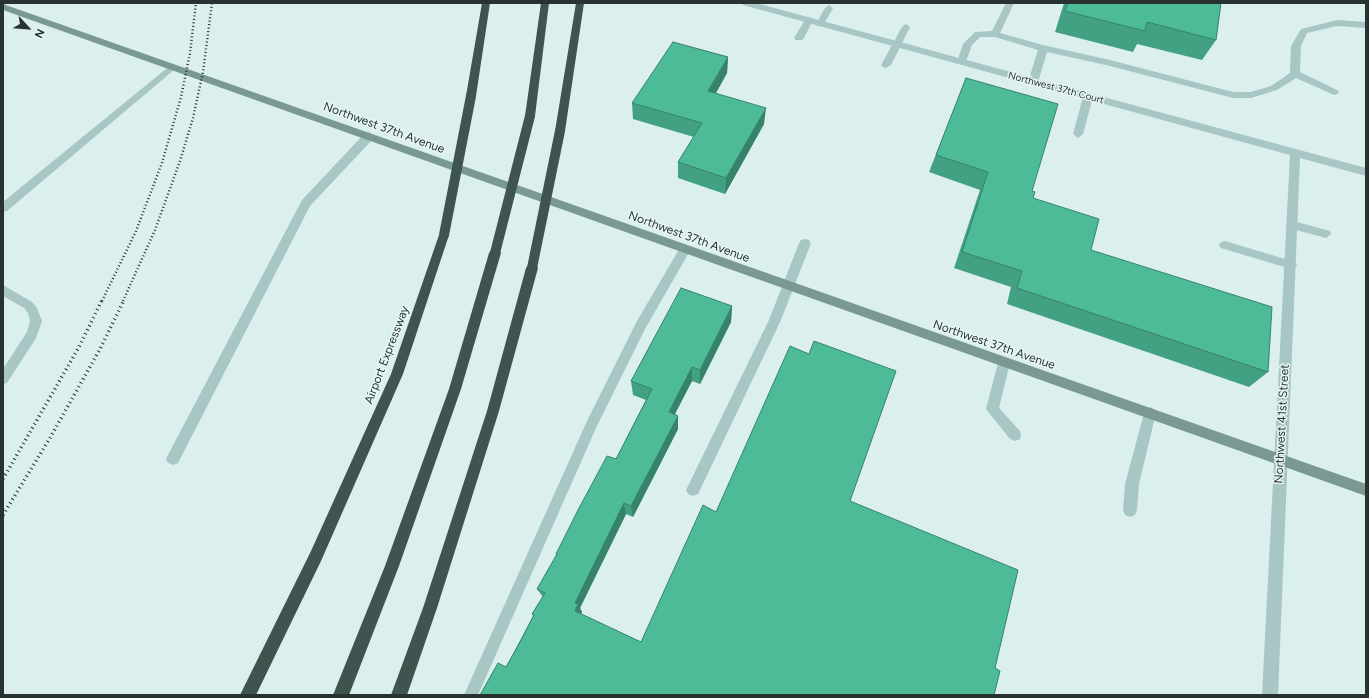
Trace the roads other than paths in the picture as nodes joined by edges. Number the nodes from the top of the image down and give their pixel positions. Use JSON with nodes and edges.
{"nodes":[{"id":1,"x":486,"y":3,"type":"edge"},
{"id":2,"x":545,"y":3,"type":"edge"},
{"id":3,"x":580,"y":3,"type":"edge"},
{"id":4,"x":746,"y":3,"type":"edge"},
{"id":5,"x":1010,"y":3,"type":"edge"},
{"id":6,"x":3,"y":7,"type":"edge"},
{"id":7,"x":829,"y":8,"type":"dead end"},
{"id":8,"x":809,"y":20,"type":"junction"},
{"id":9,"x":820,"y":24,"type":"junction"},
{"id":10,"x":1366,"y":25,"type":"edge"},
{"id":11,"x":906,"y":27,"type":"dead end"},
{"id":12,"x":995,"y":34,"type":"junction"},
{"id":13,"x":799,"y":38,"type":"dead end"},
{"id":14,"x":897,"y":45,"type":"junction"},
{"id":15,"x":1042,"y":48,"type":"junction"},
{"id":16,"x":962,"y":62,"type":"junction"},
{"id":17,"x":886,"y":65,"type":"dead end"},
{"id":18,"x":172,"y":67,"type":"junction"},
{"id":19,"x":1295,"y":74,"type":"junction"},
{"id":20,"x":1033,"y":82,"type":"junction"},
{"id":21,"x":1334,"y":92,"type":"dead end"},
{"id":22,"x":1088,"y":97,"type":"junction"},
{"id":23,"x":1078,"y":134,"type":"dead end"},
{"id":24,"x":369,"y":136,"type":"junction"},
{"id":25,"x":1295,"y":153,"type":"junction"},
{"id":26,"x":1366,"y":172,"type":"edge"},
{"id":27,"x":3,"y":208,"type":"edge"},
{"id":28,"x":1292,"y":225,"type":"junction"},
{"id":29,"x":1326,"y":234,"type":"dead end"},
{"id":30,"x":805,"y":243,"type":"dead end"},
{"id":31,"x":1225,"y":244,"type":"dead end"},
{"id":32,"x":685,"y":249,"type":"junction"},
{"id":33,"x":1291,"y":265,"type":"junction"},
{"id":34,"x":790,"y":286,"type":"junction"},
{"id":35,"x":3,"y":290,"type":"edge"},
{"id":36,"x":1004,"y":363,"type":"junction"},
{"id":37,"x":3,"y":379,"type":"edge"},
{"id":38,"x":1150,"y":413,"type":"junction"},
{"id":39,"x":1015,"y":435,"type":"dead end"},
{"id":40,"x":173,"y":459,"type":"dead end"},
{"id":41,"x":1280,"y":460,"type":"junction"},
{"id":42,"x":694,"y":490,"type":"dead end"},
{"id":43,"x":1366,"y":490,"type":"edge"},
{"id":44,"x":1130,"y":510,"type":"dead end"},
{"id":45,"x":470,"y":694,"type":"edge"},
{"id":46,"x":248,"y":695,"type":"edge"},
{"id":47,"x":341,"y":695,"type":"edge"},
{"id":48,"x":399,"y":695,"type":"edge"},
{"id":49,"x":1270,"y":695,"type":"edge"}],
"edges":[{"from":1,"to":46,"type":"highway","name":"Airport Expressway","bridge":true},
{"from":2,"to":47,"type":"highway","bridge":true},
{"from":3,"to":48,"type":"highway","bridge":true},
{"from":4,"to":8,"type":"street","name":"Northwest 37th Court"},
{"from":5,"to":12,"type":"street"},
{"from":6,"to":18,"type":"street","name":"Northwest 37th Avenue"},
{"from":7,"to":9,"type":"street"},
{"from":8,"to":9,"type":"street","name":"Northwest 37th Court"},
{"from":8,"to":13,"type":"street"},
{"from":9,"to":14,"type":"street","name":"Northwest 37th Court"},
{"from":10,"to":19,"type":"street"},
{"from":11,"to":14,"type":"street"},
{"from":12,"to":15,"type":"street"},
{"from":12,"to":16,"type":"street"},
{"from":14,"to":16,"type":"street","name":"Northwest 37th Court"},
{"from":14,"to":17,"type":"street"},
{"from":15,"to":19,"type":"street"},
{"from":15,"to":20,"type":"street"},
{"from":16,"to":20,"type":"street","name":"Northwest 37th Court"},
{"from":18,"to":24,"type":"street","name":"Northwest 37th Avenue"},
{"from":18,"to":27,"type":"street"},
{"from":19,"to":21,"type":"street"},
{"from":20,"to":22,"type":"street","name":"Northwest 37th Court"},
{"from":22,"to":23,"type":"street"},
{"from":22,"to":25,"type":"street","name":"Northwest 37th Court"},
{"from":24,"to":32,"type":"street","name":"Northwest 37th Avenue"},
{"from":24,"to":40,"type":"street"},
{"from":25,"to":26,"type":"street","name":"Northwest 37th Court"},
{"from":25,"to":28,"type":"street","name":"Northwest 41st Street"},
{"from":28,"to":29,"type":"street"},
{"from":28,"to":33,"type":"street","name":"Northwest 41st Street"},
{"from":30,"to":34,"type":"street"},
{"from":31,"to":33,"type":"street"},
{"from":32,"to":34,"type":"street","name":"Northwest 37th Avenue"},
{"from":32,"to":45,"type":"street"},
{"from":33,"to":41,"type":"street","name":"Northwest 41st Street"},
{"from":34,"to":36,"type":"street","name":"Northwest 37th Avenue"},
{"from":34,"to":42,"type":"street"},
{"from":35,"to":37,"type":"street"},
{"from":36,"to":38,"type":"street","name":"Northwest 37th Avenue"},
{"from":36,"to":39,"type":"street"},
{"from":38,"to":41,"type":"street","name":"Northwest 37th Avenue"},
{"from":38,"to":44,"type":"street"},
{"from":41,"to":43,"type":"street","name":"Northwest 37th Avenue"},
{"from":41,"to":49,"type":"street","name":"Northwest 41st Street"}]}
